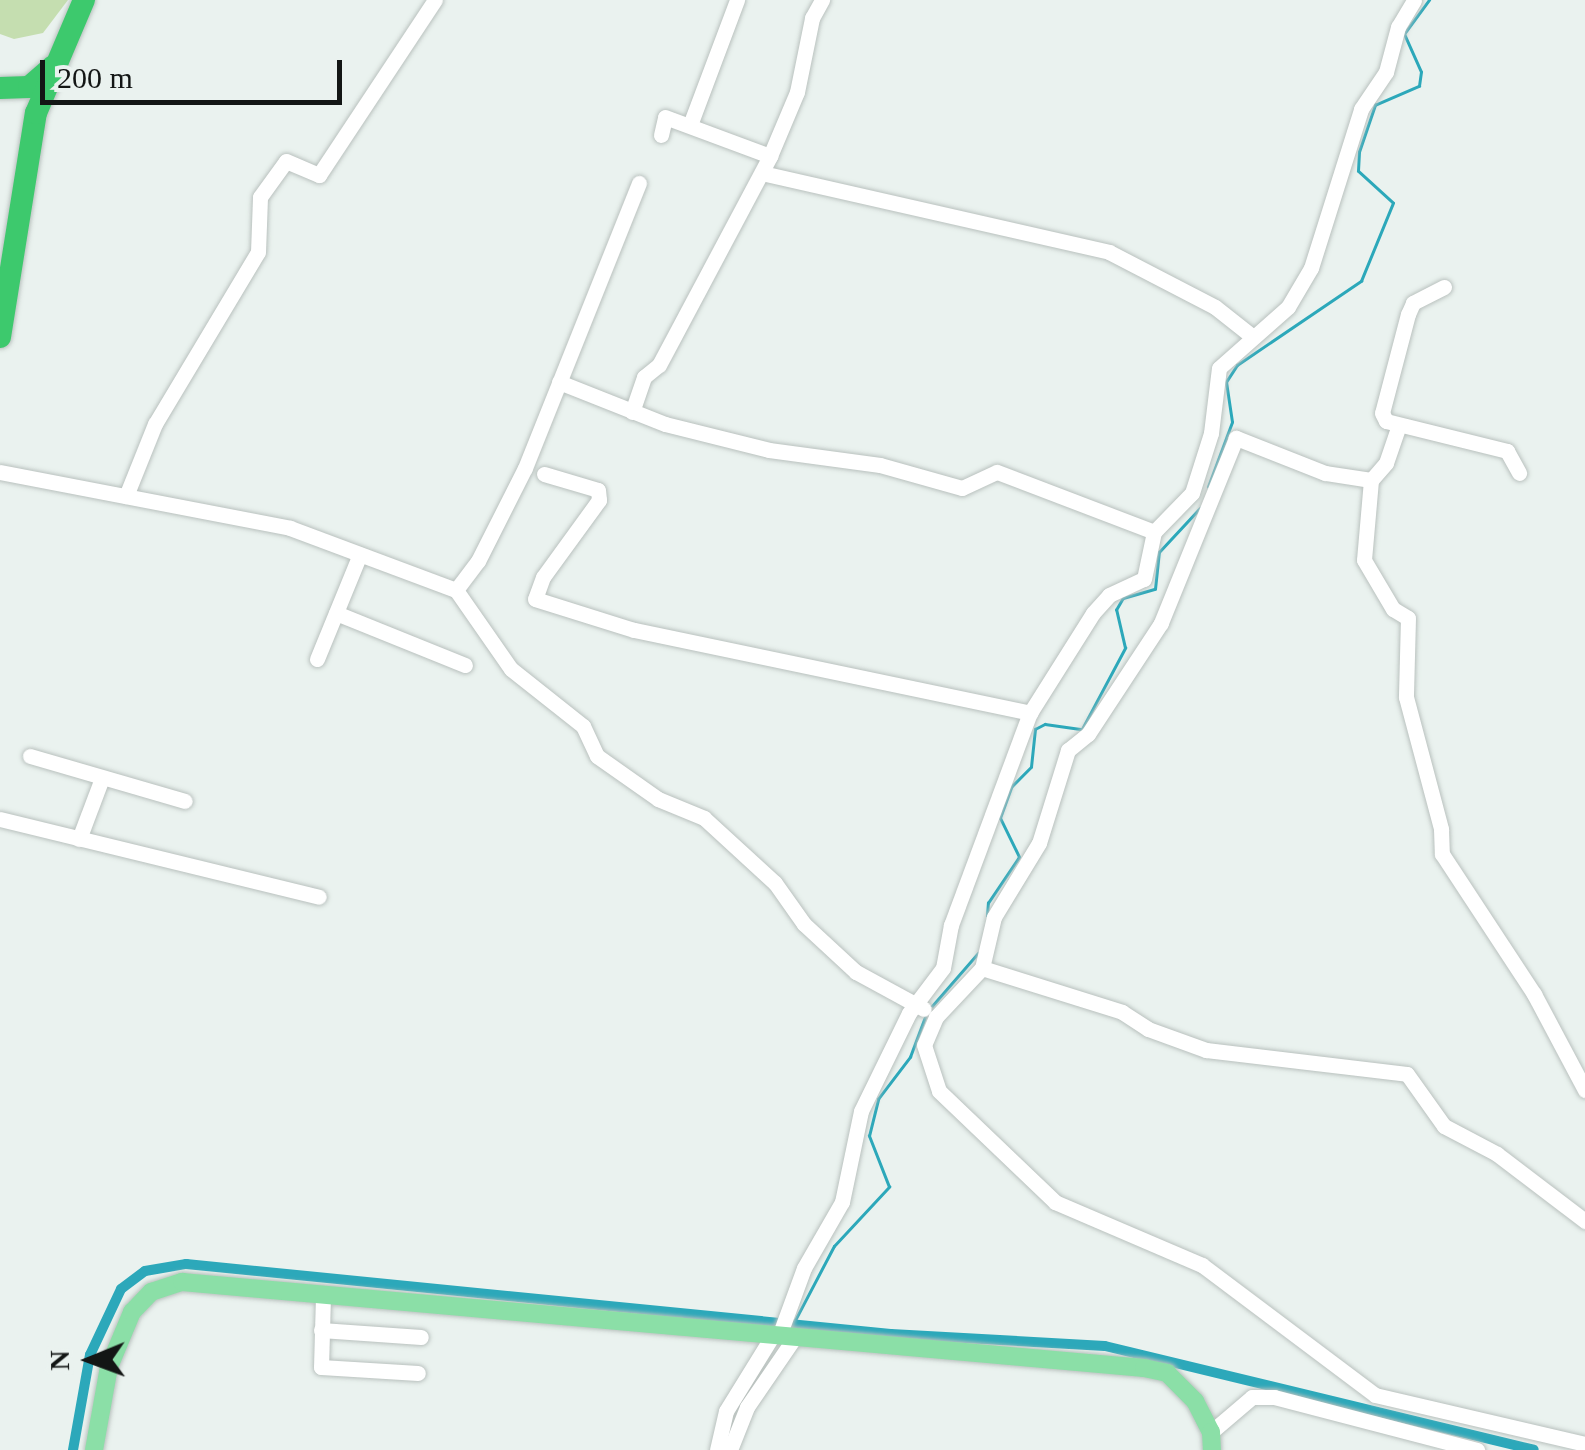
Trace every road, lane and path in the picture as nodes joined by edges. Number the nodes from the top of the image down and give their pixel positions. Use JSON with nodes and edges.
{"nodes":[{"id":1,"x":84,"y":0,"type":"edge"},
{"id":2,"x":435,"y":0,"type":"edge"},
{"id":3,"x":738,"y":0,"type":"edge"},
{"id":4,"x":822,"y":0,"type":"edge"},
{"id":5,"x":1414,"y":0,"type":"edge"},
{"id":6,"x":60,"y":57,"type":"junction"},
{"id":7,"x":0,"y":88,"type":"edge"},
{"id":8,"x":684,"y":123,"type":"junction"},
{"id":9,"x":660,"y":135,"type":"dead end"},
{"id":10,"x":770,"y":156,"type":"junction"},
{"id":11,"x":762,"y":174,"type":"junction"},
{"id":12,"x":638,"y":183,"type":"dead end"},
{"id":13,"x":1444,"y":286,"type":"dead end"},
{"id":14,"x":0,"y":337,"type":"edge"},
{"id":15,"x":1252,"y":338,"type":"junction"},
{"id":16,"x":559,"y":382,"type":"junction"},
{"id":17,"x":632,"y":412,"type":"junction"},
{"id":18,"x":1399,"y":425,"type":"junction"},
{"id":19,"x":0,"y":472,"type":"edge"},
{"id":20,"x":1519,"y":473,"type":"dead end"},
{"id":21,"x":544,"y":474,"type":"dead end"},
{"id":22,"x":1371,"y":480,"type":"junction"},
{"id":23,"x":126,"y":496,"type":"junction"},
{"id":24,"x":1154,"y":532,"type":"junction"},
{"id":25,"x":360,"y":554,"type":"junction"},
{"id":26,"x":456,"y":590,"type":"junction"},
{"id":27,"x":336,"y":613,"type":"junction"},
{"id":28,"x":316,"y":659,"type":"dead end"},
{"id":29,"x":465,"y":665,"type":"dead end"},
{"id":30,"x":1030,"y":713,"type":"junction"},
{"id":31,"x":30,"y":756,"type":"dead end"},
{"id":32,"x":102,"y":778,"type":"junction"},
{"id":33,"x":185,"y":801,"type":"dead end"},
{"id":34,"x":0,"y":819,"type":"edge"},
{"id":35,"x":79,"y":838,"type":"junction"},
{"id":36,"x":319,"y":898,"type":"dead end"},
{"id":37,"x":982,"y":968,"type":"junction"},
{"id":38,"x":926,"y":1011,"type":"junction"},
{"id":39,"x":1585,"y":1090,"type":"edge"},
{"id":40,"x":1585,"y":1221,"type":"edge"},
{"id":41,"x":323,"y":1296,"type":"junction"},
{"id":42,"x":321,"y":1330,"type":"junction"},
{"id":43,"x":782,"y":1336,"type":"junction"},
{"id":44,"x":421,"y":1337,"type":"dead end"},
{"id":45,"x":418,"y":1373,"type":"dead end"},
{"id":46,"x":1212,"y":1441,"type":"edge"},
{"id":47,"x":1585,"y":1444,"type":"edge"},
{"id":48,"x":94,"y":1450,"type":"edge"},
{"id":49,"x":717,"y":1450,"type":"edge"},
{"id":50,"x":730,"y":1450,"type":"edge"},
{"id":51,"x":1477,"y":1450,"type":"edge"}],
"edges":[{"from":1,"to":6,"type":"highway"},
{"from":2,"to":23,"type":"street"},
{"from":3,"to":8,"type":"street"},
{"from":4,"to":10,"type":"street"},
{"from":5,"to":15,"type":"street"},
{"from":6,"to":7,"type":"highway"},
{"from":6,"to":14,"type":"highway"},
{"from":8,"to":9,"type":"street"},
{"from":8,"to":10,"type":"street"},
{"from":10,"to":11,"type":"street"},
{"from":11,"to":15,"type":"street"},
{"from":11,"to":17,"type":"street"},
{"from":12,"to":16,"type":"street"},
{"from":13,"to":18,"type":"street"},
{"from":15,"to":24,"type":"street"},
{"from":16,"to":17,"type":"street"},
{"from":16,"to":26,"type":"street"},
{"from":17,"to":24,"type":"street"},
{"from":18,"to":20,"type":"street"},
{"from":18,"to":22,"type":"street"},
{"from":19,"to":23,"type":"street"},
{"from":21,"to":30,"type":"street"},
{"from":22,"to":37,"type":"street"},
{"from":22,"to":39,"type":"street"},
{"from":23,"to":25,"type":"street"},
{"from":24,"to":30,"type":"street"},
{"from":25,"to":26,"type":"street"},
{"from":25,"to":27,"type":"street"},
{"from":26,"to":38,"type":"street"},
{"from":27,"to":28,"type":"street"},
{"from":27,"to":29,"type":"street"},
{"from":30,"to":38,"type":"street"},
{"from":31,"to":32,"type":"street"},
{"from":32,"to":33,"type":"street"},
{"from":32,"to":35,"type":"street"},
{"from":34,"to":35,"type":"street"},
{"from":35,"to":36,"type":"street"},
{"from":37,"to":38,"type":"street"},
{"from":37,"to":40,"type":"street"},
{"from":38,"to":43,"type":"street"},
{"from":38,"to":47,"type":"street"},
{"from":41,"to":42,"type":"street"},
{"from":41,"to":43,"type":"main road"},
{"from":41,"to":48,"type":"main road"},
{"from":42,"to":44,"type":"street"},
{"from":42,"to":45,"type":"street"},
{"from":43,"to":46,"type":"main road"},
{"from":43,"to":49,"type":"street"},
{"from":43,"to":50,"type":"street"},
{"from":46,"to":51,"type":"street"}]}
